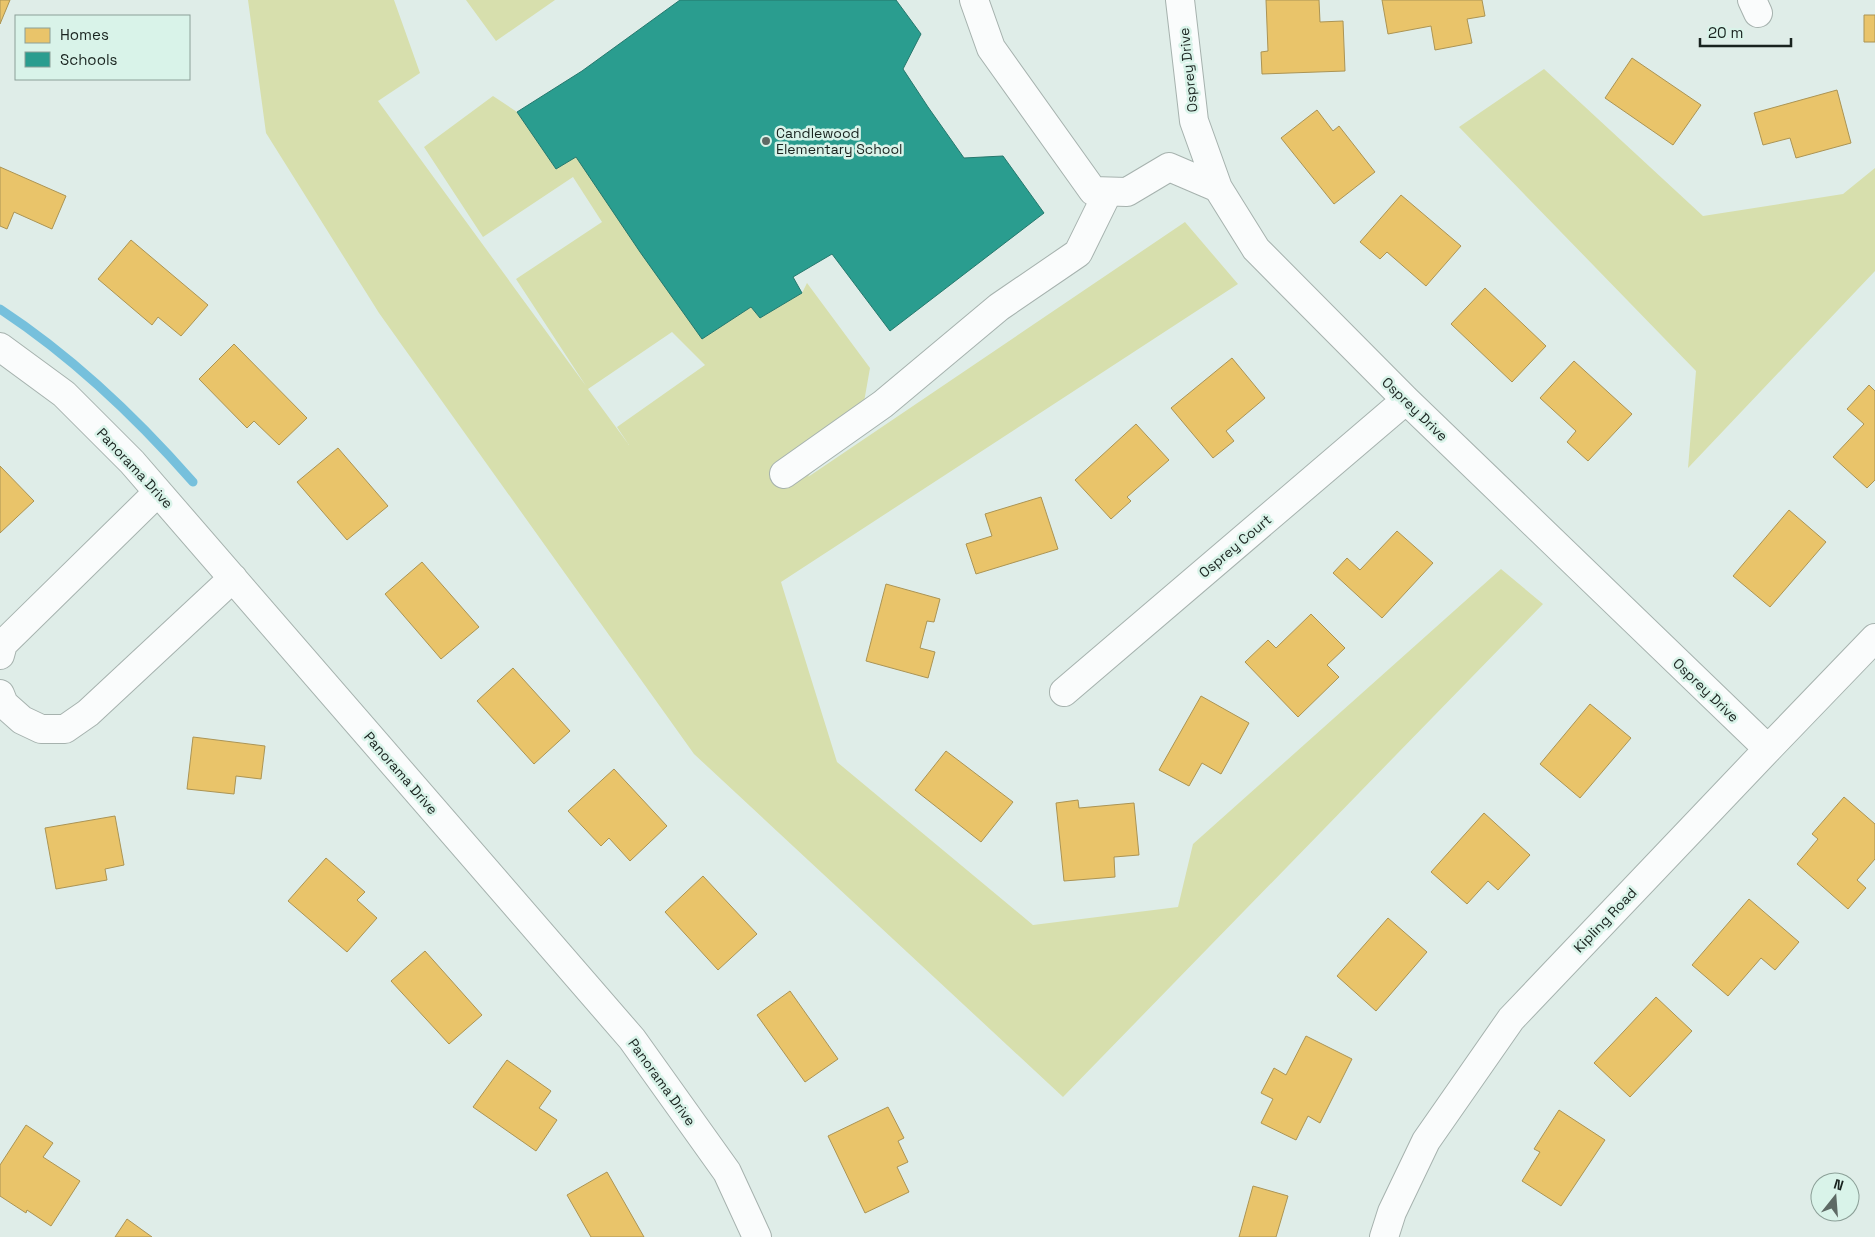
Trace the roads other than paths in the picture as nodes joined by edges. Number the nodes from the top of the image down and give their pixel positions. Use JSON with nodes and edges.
{"nodes":[{"id":1,"x":974,"y":0,"type":"edge"},
{"id":2,"x":1180,"y":0,"type":"edge"},
{"id":3,"x":1218,"y":188,"type":"junction"},
{"id":4,"x":1108,"y":192,"type":"junction"},
{"id":5,"x":0,"y":347,"type":"edge"},
{"id":6,"x":1406,"y":400,"type":"junction"},
{"id":7,"x":784,"y":474,"type":"dead end"},
{"id":8,"x":158,"y":492,"type":"junction"},
{"id":9,"x":233,"y":578,"type":"junction"},
{"id":10,"x":1875,"y":638,"type":"edge"},
{"id":11,"x":0,"y":655,"type":"edge"},
{"id":12,"x":1064,"y":692,"type":"dead end"},
{"id":13,"x":0,"y":694,"type":"edge"},
{"id":14,"x":1768,"y":749,"type":"junction"},
{"id":15,"x":757,"y":1237,"type":"edge"},
{"id":16,"x":1384,"y":1237,"type":"edge"}],
"edges":[{"from":1,"to":4,"type":"street"},
{"from":2,"to":3,"type":"street","name":"Osprey Drive"},
{"from":3,"to":4,"type":"street"},
{"from":3,"to":6,"type":"street","name":"Osprey Drive"},
{"from":4,"to":7,"type":"street"},
{"from":5,"to":8,"type":"street","name":"Panorama Drive"},
{"from":6,"to":12,"type":"street","name":"Osprey Court"},
{"from":6,"to":14,"type":"street","name":"Osprey Drive"},
{"from":8,"to":9,"type":"street","name":"Panorama Drive"},
{"from":8,"to":11,"type":"street"},
{"from":9,"to":13,"type":"street"},
{"from":9,"to":15,"type":"street","name":"Panorama Drive"},
{"from":10,"to":14,"type":"street","name":"Kipling Road"},
{"from":14,"to":16,"type":"street","name":"Kipling Road"}]}
